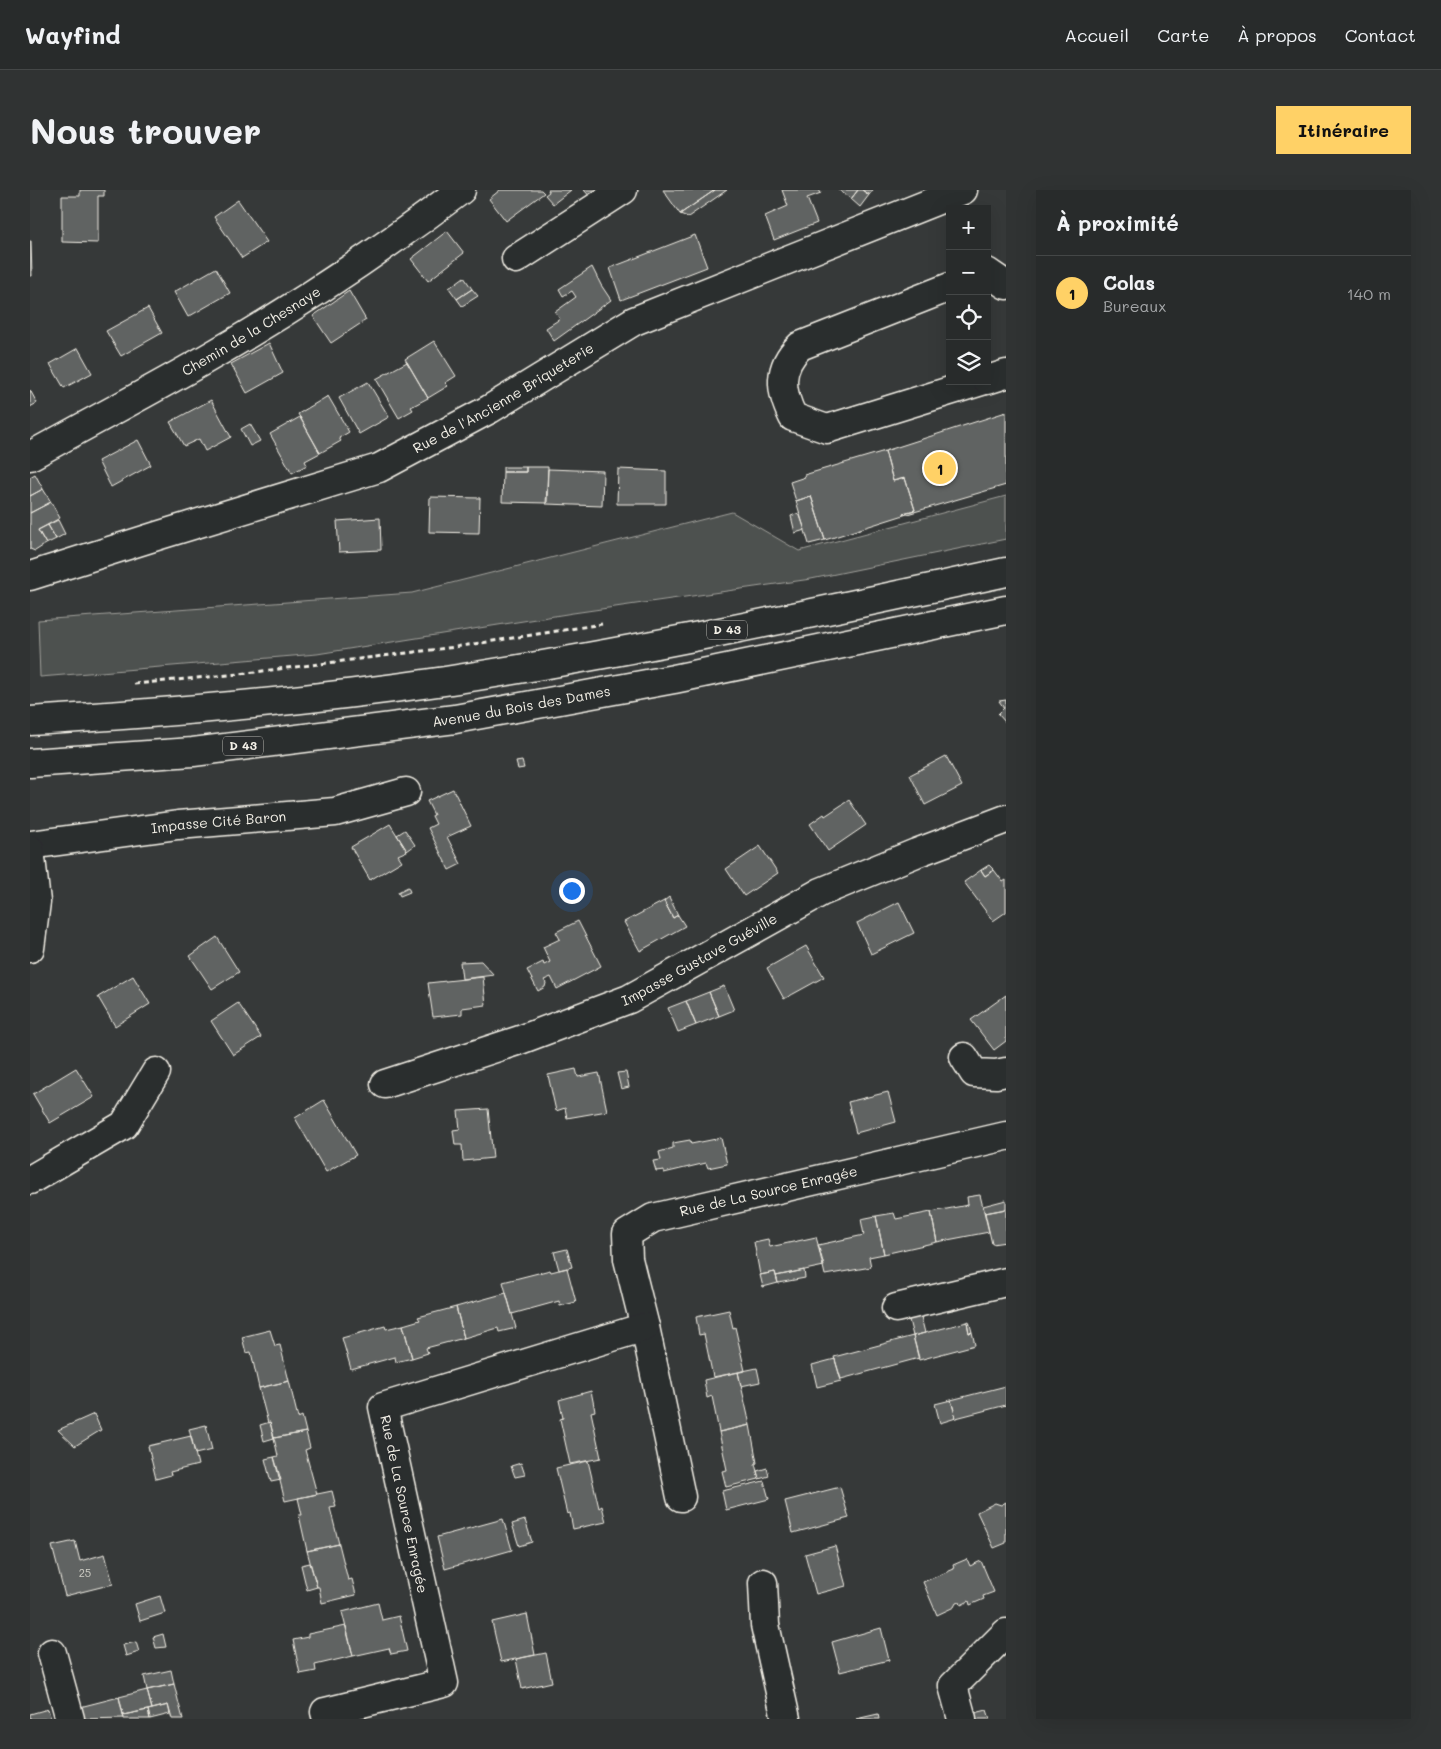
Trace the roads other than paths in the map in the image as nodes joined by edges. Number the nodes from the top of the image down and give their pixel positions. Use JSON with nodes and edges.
{"nodes":[{"id":1,"x":461,"y":190,"type":"edge"},
{"id":2,"x":623,"y":190,"type":"edge"},
{"id":3,"x":963,"y":190,"type":"edge"},
{"id":4,"x":516,"y":259,"type":"dead end"},
{"id":5,"x":991,"y":275,"type":"edge"},
{"id":6,"x":1006,"y":285,"type":"edge"},
{"id":7,"x":946,"y":289,"type":"edge"},
{"id":8,"x":1006,"y":374,"type":"edge"},
{"id":9,"x":991,"y":379,"type":"edge"},
{"id":10,"x":969,"y":385,"type":"edge"},
{"id":11,"x":30,"y":456,"type":"edge"},
{"id":12,"x":1006,"y":572,"type":"edge"},
{"id":13,"x":30,"y":576,"type":"edge"},
{"id":14,"x":1006,"y":610,"type":"edge"},
{"id":15,"x":30,"y":721,"type":"edge"},
{"id":16,"x":30,"y":763,"type":"edge"},
{"id":17,"x":406,"y":792,"type":"dead end"},
{"id":18,"x":1006,"y":819,"type":"edge"},
{"id":19,"x":30,"y":847,"type":"edge"},
{"id":20,"x":30,"y":948,"type":"edge"},
{"id":21,"x":964,"y":1057,"type":"dead end"},
{"id":22,"x":156,"y":1072,"type":"dead end"},
{"id":23,"x":1006,"y":1072,"type":"edge"},
{"id":24,"x":385,"y":1084,"type":"dead end"},
{"id":25,"x":1006,"y":1136,"type":"edge"},
{"id":26,"x":30,"y":1180,"type":"edge"},
{"id":27,"x":1006,"y":1282,"type":"edge"},
{"id":28,"x":896,"y":1308,"type":"dead end"},
{"id":29,"x":644,"y":1327,"type":"junction"},
{"id":30,"x":681,"y":1497,"type":"dead end"},
{"id":31,"x":763,"y":1583,"type":"dead end"},
{"id":32,"x":1006,"y":1633,"type":"edge"},
{"id":33,"x":52,"y":1653,"type":"dead end"},
{"id":34,"x":70,"y":1719,"type":"edge"},
{"id":35,"x":327,"y":1719,"type":"edge"},
{"id":36,"x":786,"y":1719,"type":"edge"},
{"id":37,"x":962,"y":1719,"type":"edge"}],
"edges":[{"from":1,"to":11,"type":"main road","name":"Chemin de la Chesnaye"},
{"from":2,"to":4,"type":"main road"},
{"from":3,"to":13,"type":"main road","name":"Rue de l'Ancienne Briqueterie"},
{"from":5,"to":6,"type":"main road"},
{"from":7,"to":10,"type":"main road"},
{"from":8,"to":9,"type":"main road"},
{"from":12,"to":15,"type":"main road","number":"D 43"},
{"from":14,"to":16,"type":"main road","name":"Avenue du Bois des Dames","number":"D 43"},
{"from":17,"to":19,"type":"main road","name":"Impasse Cité Baron"},
{"from":18,"to":24,"type":"main road","name":"Impasse Gustave Guéville"},
{"from":19,"to":20,"type":"main road"},
{"from":21,"to":23,"type":"main road"},
{"from":22,"to":26,"type":"main road"},
{"from":25,"to":29,"type":"main road","name":"Rue de La Source Enragée"},
{"from":27,"to":28,"type":"main road"},
{"from":29,"to":30,"type":"main road","name":"Rue de La Source Enragée"},
{"from":29,"to":35,"type":"main road","name":"Rue de La Source Enragée"},
{"from":31,"to":36,"type":"main road"},
{"from":32,"to":37,"type":"main road"},
{"from":33,"to":34,"type":"main road"}]}
